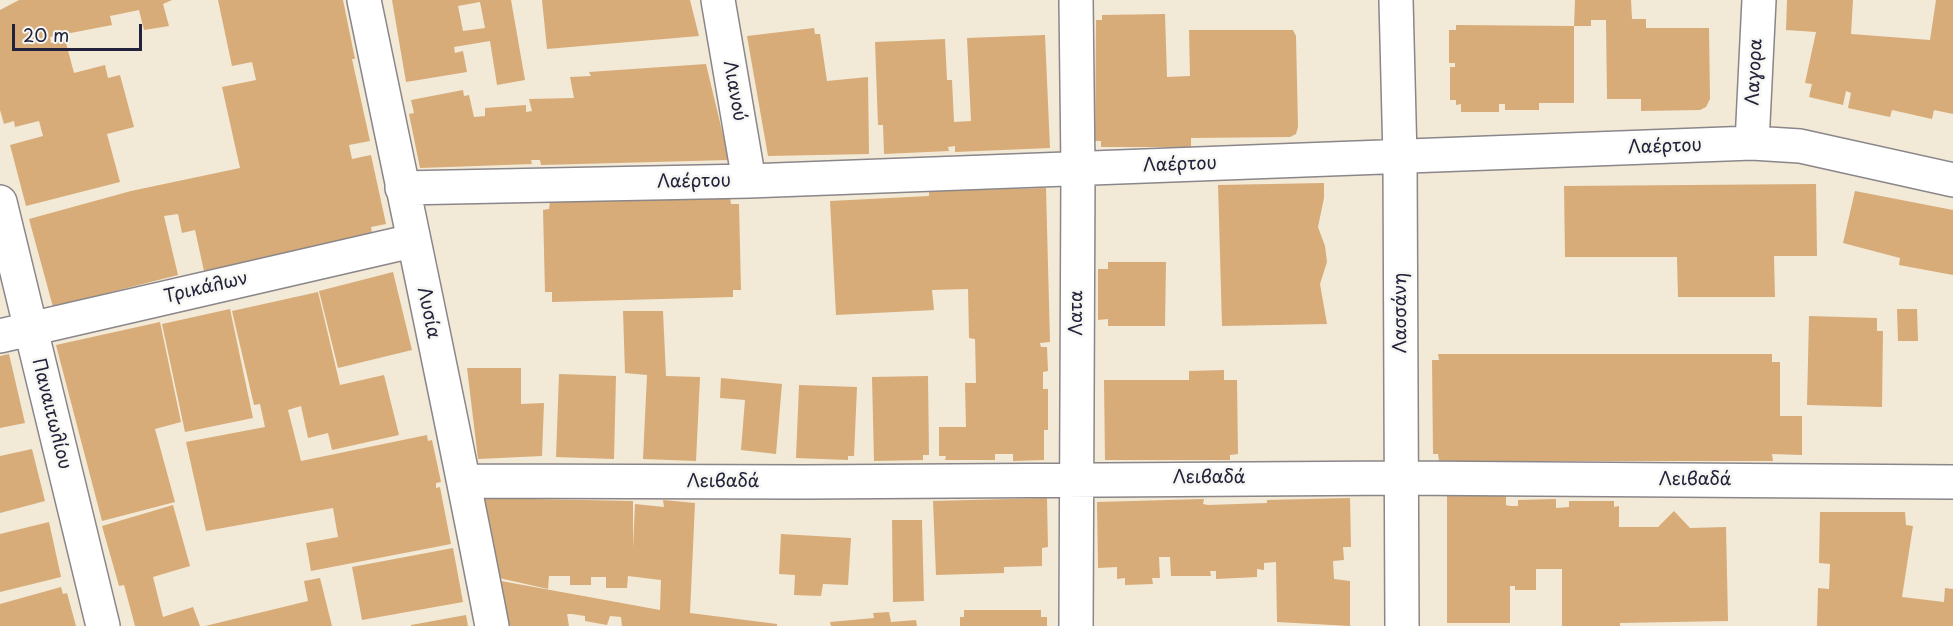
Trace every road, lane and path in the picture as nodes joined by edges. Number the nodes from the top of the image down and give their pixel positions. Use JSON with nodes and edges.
{"nodes":[{"id":1,"x":364,"y":0,"type":"edge"},
{"id":2,"x":718,"y":0,"type":"edge"},
{"id":3,"x":1076,"y":0,"type":"edge"},
{"id":4,"x":1396,"y":0,"type":"edge"},
{"id":5,"x":1759,"y":0,"type":"edge"},
{"id":6,"x":1752,"y":143,"type":"junction"},
{"id":7,"x":1400,"y":158,"type":"junction"},
{"id":8,"x":1078,"y":169,"type":"junction"},
{"id":9,"x":1953,"y":180,"type":"edge"},
{"id":10,"x":749,"y":181,"type":"junction"},
{"id":11,"x":402,"y":188,"type":"junction"},
{"id":12,"x":0,"y":202,"type":"edge"},
{"id":13,"x":412,"y":241,"type":"junction"},
{"id":14,"x":15,"y":333,"type":"edge"},
{"id":15,"x":1402,"y":478,"type":"junction"},
{"id":16,"x":1076,"y":479,"type":"junction"},
{"id":17,"x":464,"y":481,"type":"junction"},
{"id":18,"x":1953,"y":482,"type":"edge"},
{"id":19,"x":103,"y":626,"type":"edge"},
{"id":20,"x":492,"y":626,"type":"edge"},
{"id":21,"x":1076,"y":626,"type":"edge"},
{"id":22,"x":1402,"y":626,"type":"edge"}],
"edges":[{"from":1,"to":11,"type":"street","name":"Λυσία"},
{"from":2,"to":10,"type":"street","name":"Λιανού"},
{"from":3,"to":8,"type":"street","name":"Λατα"},
{"from":4,"to":7,"type":"street","name":"Λασσάνη"},
{"from":5,"to":6,"type":"street","name":"Λαγορα"},
{"from":6,"to":7,"type":"street","name":"Λαέρτου"},
{"from":6,"to":9,"type":"street","name":"Λαέρτου"},
{"from":7,"to":8,"type":"street","name":"Λαέρτου"},
{"from":7,"to":15,"type":"street","name":"Λασσάνη"},
{"from":8,"to":10,"type":"street","name":"Λαέρτου"},
{"from":8,"to":16,"type":"street","name":"Λατα"},
{"from":10,"to":11,"type":"street","name":"Λαέρτου"},
{"from":11,"to":13,"type":"street","name":"Λυσία"},
{"from":12,"to":14,"type":"street","name":"Παναιτωλίου"},
{"from":13,"to":14,"type":"street","name":"Τρικάλων"},
{"from":13,"to":17,"type":"street","name":"Λυσία"},
{"from":14,"to":19,"type":"street","name":"Παναιτωλίου"},
{"from":15,"to":16,"type":"street","name":"Λειβαδά"},
{"from":15,"to":18,"type":"street","name":"Λειβαδά"},
{"from":15,"to":22,"type":"street","name":"Λασσάνη"},
{"from":16,"to":17,"type":"street","name":"Λειβαδά"},
{"from":16,"to":21,"type":"street","name":"Λατα"},
{"from":17,"to":20,"type":"street","name":"Λυσία"}]}
